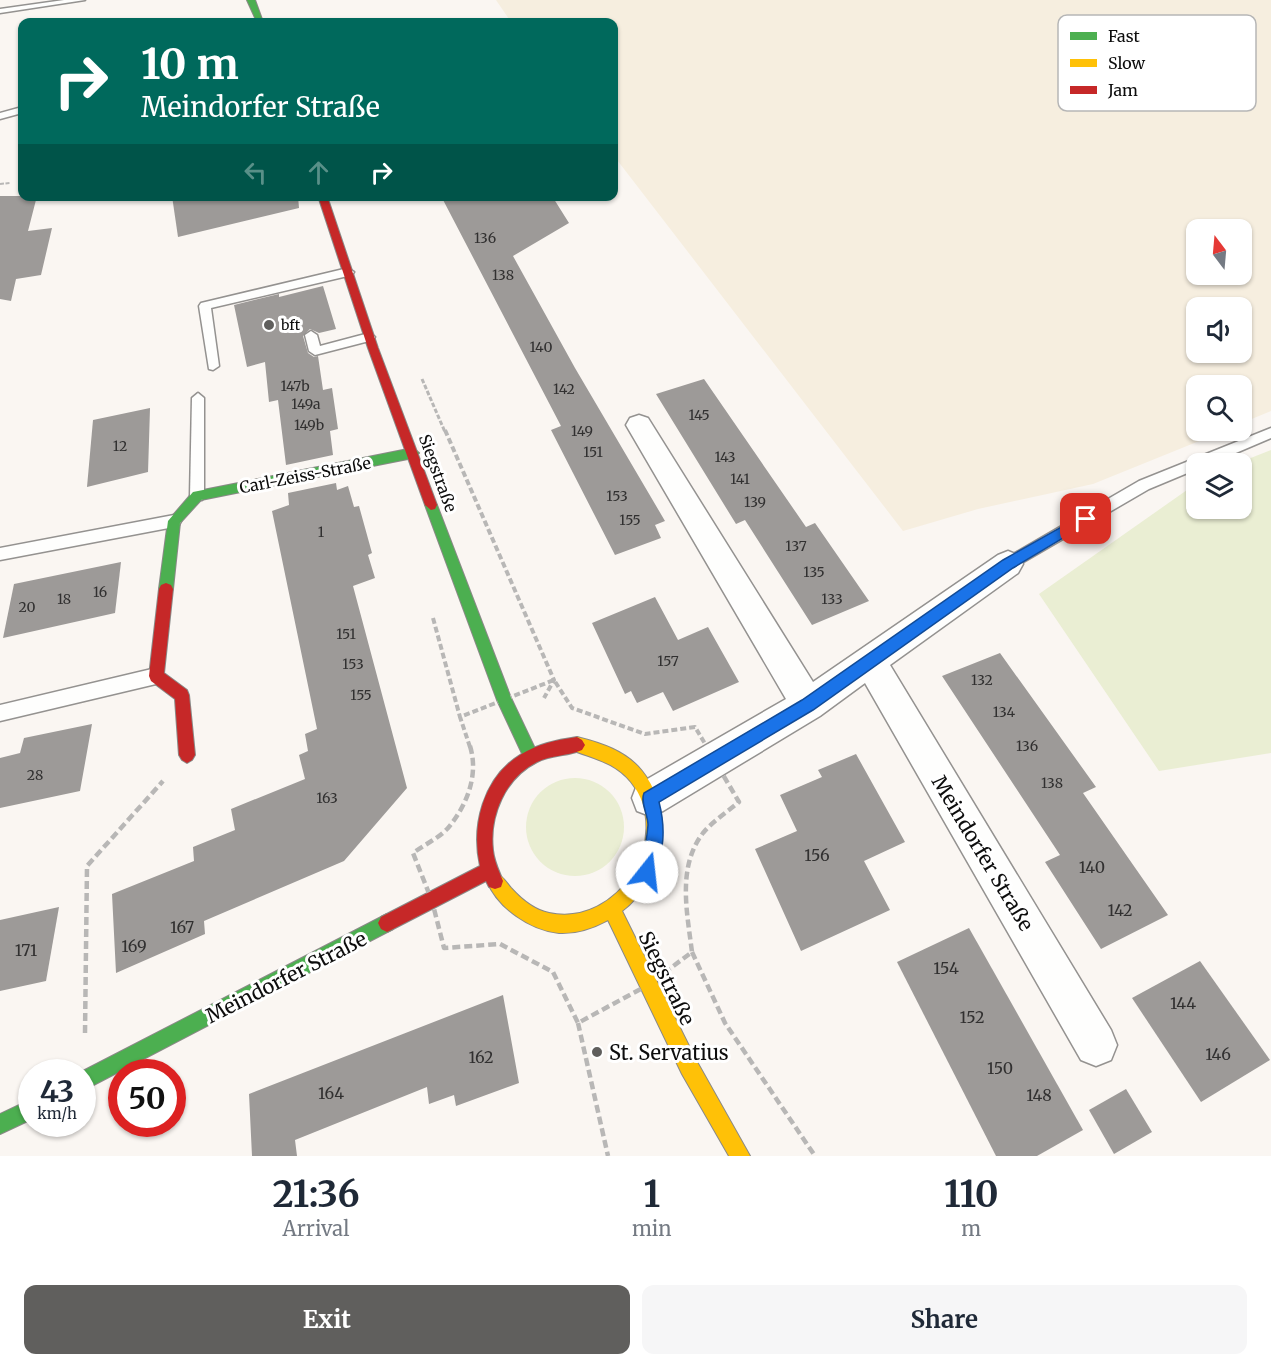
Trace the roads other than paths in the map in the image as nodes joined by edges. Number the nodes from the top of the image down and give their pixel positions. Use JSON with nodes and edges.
{"nodes":[{"id":1,"x":81,"y":0,"type":"edge"},
{"id":2,"x":251,"y":0,"type":"edge"},
{"id":3,"x":0,"y":11,"type":"edge"},
{"id":4,"x":258,"y":18,"type":"edge"},
{"id":5,"x":18,"y":111,"type":"edge"},
{"id":6,"x":0,"y":116,"type":"edge"},
{"id":7,"x":324,"y":201,"type":"edge"},
{"id":8,"x":348,"y":272,"type":"junction"},
{"id":9,"x":311,"y":335,"type":"dead end"},
{"id":10,"x":369,"y":337,"type":"junction"},
{"id":11,"x":213,"y":366,"type":"dead end"},
{"id":12,"x":198,"y":398,"type":"dead end"},
{"id":13,"x":639,"y":425,"type":"dead end"},
{"id":14,"x":1271,"y":433,"type":"edge"},
{"id":15,"x":413,"y":453,"type":"junction"},
{"id":16,"x":197,"y":496,"type":"junction"},
{"id":17,"x":174,"y":521,"type":"junction"},
{"id":18,"x":0,"y":554,"type":"edge"},
{"id":19,"x":1008,"y":564,"type":"joint"},
{"id":20,"x":870,"y":661,"type":"junction"},
{"id":21,"x":156,"y":676,"type":"junction"},
{"id":22,"x":808,"y":705,"type":"junction"},
{"id":23,"x":0,"y":713,"type":"edge"},
{"id":24,"x":187,"y":755,"type":"road end"},
{"id":25,"x":531,"y":757,"type":"junction"},
{"id":26,"x":650,"y":798,"type":"junction"},
{"id":27,"x":489,"y":870,"type":"junction"},
{"id":28,"x":613,"y":911,"type":"junction"},
{"id":29,"x":1096,"y":1045,"type":"dead end"},
{"id":30,"x":96,"y":1075,"type":"edge"},
{"id":31,"x":18,"y":1115,"type":"edge"},
{"id":32,"x":0,"y":1124,"type":"edge"},
{"id":33,"x":740,"y":1156,"type":"edge"}],
"edges":[{"from":1,"to":3,"type":"lane"},
{"from":2,"to":4,"type":"main road"},
{"from":5,"to":6,"type":"lane"},
{"from":7,"to":8,"type":"main road","name":"Siegstraße"},
{"from":8,"to":10,"type":"main road","name":"Siegstraße"},
{"from":8,"to":11,"type":"lane"},
{"from":9,"to":10,"type":"lane"},
{"from":10,"to":15,"type":"main road","name":"Siegstraße"},
{"from":12,"to":16,"type":"lane"},
{"from":13,"to":22,"type":"street"},
{"from":14,"to":19,"type":"lane"},
{"from":15,"to":16,"type":"main road","name":"Carl-Zeiss-Straße"},
{"from":15,"to":25,"type":"main road","name":"Siegstraße"},
{"from":16,"to":17,"type":"main road"},
{"from":17,"to":18,"type":"lane"},
{"from":17,"to":21,"type":"main road"},
{"from":19,"to":20,"type":"street"},
{"from":20,"to":22,"type":"street"},
{"from":20,"to":29,"type":"street","name":"Meindorfer Straße"},
{"from":21,"to":23,"type":"lane"},
{"from":21,"to":24,"type":"main road"},
{"from":22,"to":26,"type":"street"},
{"from":25,"to":26,"type":"main road"},
{"from":25,"to":27,"type":"main road"},
{"from":26,"to":28,"type":"main road"},
{"from":27,"to":28,"type":"main road"},
{"from":27,"to":30,"type":"main road","name":"Meindorfer Straße"},
{"from":28,"to":33,"type":"main road","name":"Siegstraße"},
{"from":31,"to":32,"type":"main road"}]}
